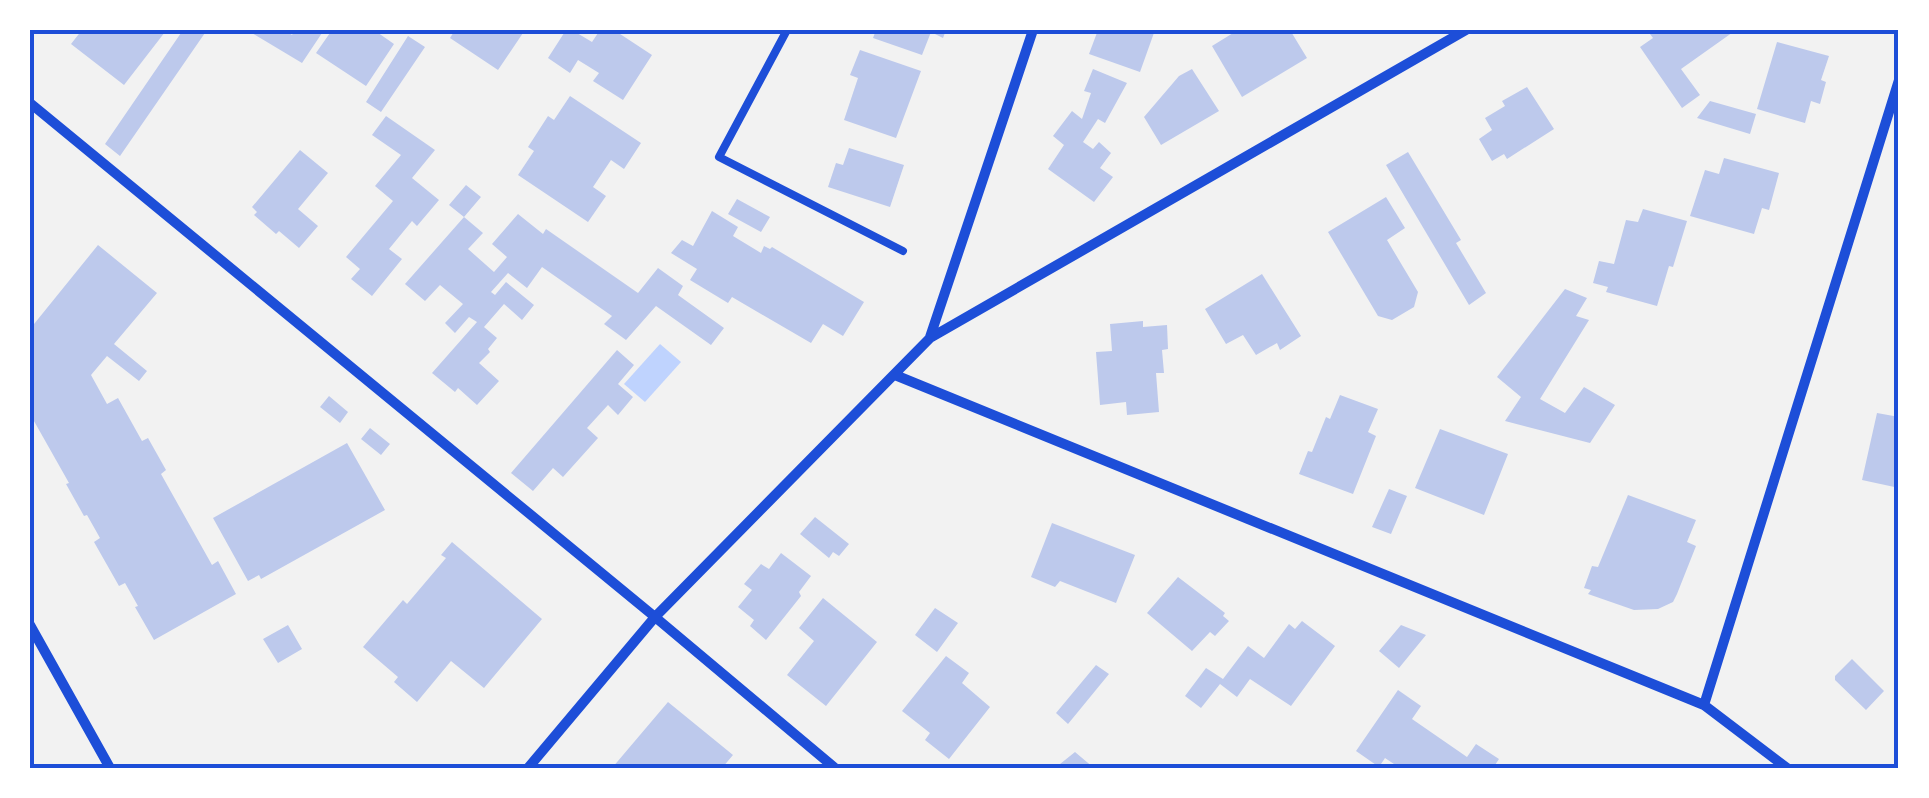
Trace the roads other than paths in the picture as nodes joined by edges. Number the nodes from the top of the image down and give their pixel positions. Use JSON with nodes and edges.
{"nodes":[{"id":1,"x":786,"y":30,"type":"edge"},
{"id":2,"x":1032,"y":30,"type":"edge"},
{"id":3,"x":1466,"y":30,"type":"edge"},
{"id":4,"x":1899,"y":80,"type":"edge"},
{"id":5,"x":30,"y":103,"type":"edge"},
{"id":6,"x":903,"y":251,"type":"dead end"},
{"id":7,"x":930,"y":338,"type":"junction"},
{"id":8,"x":896,"y":375,"type":"junction"},
{"id":9,"x":655,"y":617,"type":"junction"},
{"id":10,"x":30,"y":626,"type":"edge"},
{"id":11,"x":1704,"y":705,"type":"junction"},
{"id":12,"x":110,"y":768,"type":"edge"},
{"id":13,"x":528,"y":768,"type":"edge"},
{"id":14,"x":835,"y":768,"type":"edge"},
{"id":15,"x":1788,"y":768,"type":"edge"}],
"edges":[{"from":1,"to":6,"type":"lane"},
{"from":2,"to":7,"type":"street"},
{"from":3,"to":7,"type":"street"},
{"from":4,"to":11,"type":"street"},
{"from":5,"to":9,"type":"street"},
{"from":7,"to":8,"type":"street"},
{"from":8,"to":9,"type":"street"},
{"from":8,"to":11,"type":"street"},
{"from":9,"to":13,"type":"street"},
{"from":9,"to":14,"type":"street"},
{"from":10,"to":12,"type":"street"},
{"from":11,"to":15,"type":"street"}]}
